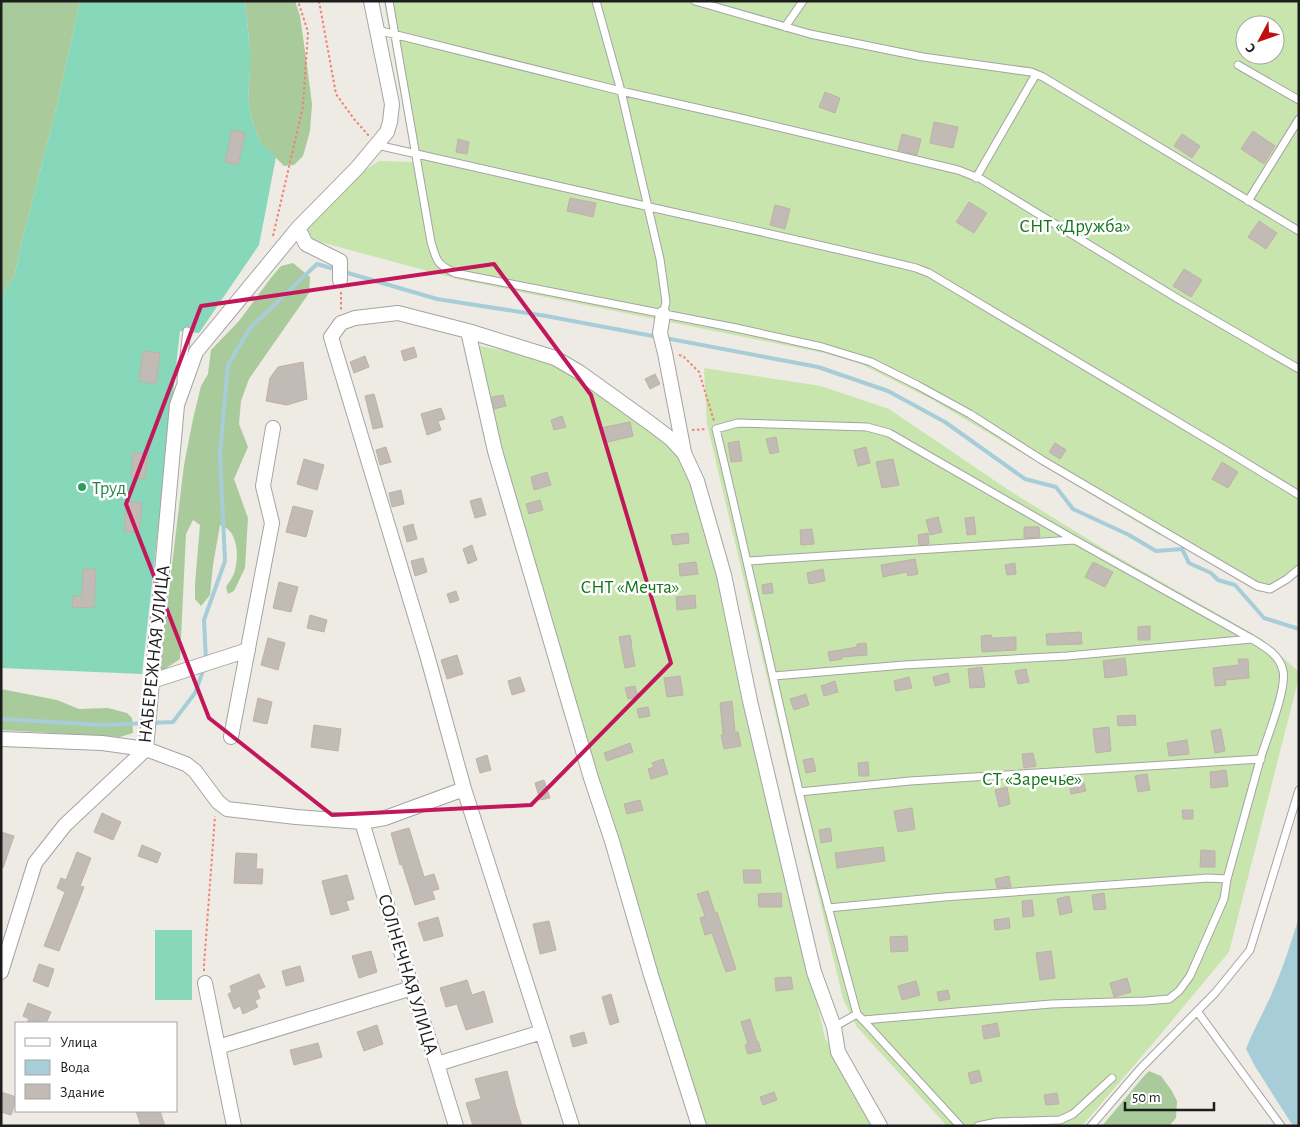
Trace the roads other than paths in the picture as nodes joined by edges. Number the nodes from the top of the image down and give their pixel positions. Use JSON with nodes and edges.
{"nodes":[{"id":1,"x":371,"y":1,"type":"edge"},
{"id":2,"x":389,"y":1,"type":"edge"},
{"id":3,"x":596,"y":1,"type":"edge"},
{"id":4,"x":694,"y":1,"type":"edge"},
{"id":5,"x":803,"y":1,"type":"edge"},
{"id":6,"x":785,"y":27,"type":"junction"},
{"id":7,"x":376,"y":30,"type":"junction"},
{"id":8,"x":395,"y":34,"type":"junction"},
{"id":9,"x":1238,"y":65,"type":"dead end"},
{"id":10,"x":1036,"y":74,"type":"junction"},
{"id":11,"x":620,"y":91,"type":"junction"},
{"id":12,"x":1299,"y":100,"type":"edge"},
{"id":13,"x":1299,"y":119,"type":"edge"},
{"id":14,"x":377,"y":145,"type":"junction"},
{"id":15,"x":416,"y":153,"type":"junction"},
{"id":16,"x":976,"y":178,"type":"junction"},
{"id":17,"x":1248,"y":201,"type":"junction"},
{"id":18,"x":649,"y":207,"type":"junction"},
{"id":19,"x":298,"y":228,"type":"junction"},
{"id":20,"x":1299,"y":232,"type":"edge"},
{"id":21,"x":340,"y":280,"type":"road end"},
{"id":22,"x":663,"y":314,"type":"junction"},
{"id":23,"x":187,"y":331,"type":"dead end"},
{"id":24,"x":468,"y":331,"type":"junction"},
{"id":25,"x":1299,"y":369,"type":"edge"},
{"id":26,"x":177,"y":405,"type":"junction"},
{"id":27,"x":273,"y":428,"type":"dead end"},
{"id":28,"x":684,"y":453,"type":"junction"},
{"id":29,"x":1299,"y":495,"type":"edge"},
{"id":30,"x":1075,"y":540,"type":"junction"},
{"id":31,"x":748,"y":561,"type":"junction"},
{"id":32,"x":1299,"y":569,"type":"edge"},
{"id":33,"x":1252,"y":639,"type":"junction"},
{"id":34,"x":248,"y":650,"type":"junction"},
{"id":35,"x":774,"y":676,"type":"junction"},
{"id":36,"x":152,"y":681,"type":"junction"},
{"id":37,"x":231,"y":737,"type":"dead end"},
{"id":38,"x":1,"y":739,"type":"edge"},
{"id":39,"x":146,"y":749,"type":"junction"},
{"id":40,"x":1260,"y":759,"type":"junction"},
{"id":41,"x":464,"y":789,"type":"junction"},
{"id":42,"x":1299,"y":790,"type":"edge"},
{"id":43,"x":799,"y":792,"type":"junction"},
{"id":44,"x":362,"y":822,"type":"junction"},
{"id":45,"x":1227,"y":879,"type":"junction"},
{"id":46,"x":828,"y":908,"type":"junction"},
{"id":47,"x":1,"y":972,"type":"edge"},
{"id":48,"x":205,"y":983,"type":"road end"},
{"id":49,"x":412,"y":988,"type":"junction"},
{"id":50,"x":1197,"y":1011,"type":"junction"},
{"id":51,"x":857,"y":1014,"type":"junction"},
{"id":52,"x":862,"y":1020,"type":"junction"},
{"id":53,"x":834,"y":1027,"type":"junction"},
{"id":54,"x":542,"y":1032,"type":"junction"},
{"id":55,"x":218,"y":1047,"type":"junction"},
{"id":56,"x":437,"y":1064,"type":"junction"},
{"id":57,"x":1112,"y":1078,"type":"dead end"},
{"id":58,"x":234,"y":1126,"type":"edge"},
{"id":59,"x":456,"y":1126,"type":"edge"},
{"id":60,"x":572,"y":1126,"type":"edge"},
{"id":61,"x":699,"y":1126,"type":"edge"},
{"id":62,"x":880,"y":1126,"type":"edge"},
{"id":63,"x":960,"y":1126,"type":"edge"},
{"id":64,"x":978,"y":1126,"type":"edge"},
{"id":65,"x":1091,"y":1126,"type":"edge"},
{"id":66,"x":1281,"y":1126,"type":"edge"}],
"edges":[{"from":1,"to":7,"type":"street","name":"НАБЕРЕЖНАЯ УЛИЦА"},
{"from":2,"to":8,"type":"lane"},
{"from":3,"to":11,"type":"lane"},
{"from":4,"to":6,"type":"lane"},
{"from":5,"to":6,"type":"lane"},
{"from":6,"to":10,"type":"lane"},
{"from":7,"to":8,"type":"lane"},
{"from":7,"to":14,"type":"street","name":"НАБЕРЕЖНАЯ УЛИЦА"},
{"from":8,"to":11,"type":"lane"},
{"from":8,"to":15,"type":"lane"},
{"from":9,"to":12,"type":"lane"},
{"from":10,"to":16,"type":"lane"},
{"from":10,"to":17,"type":"lane"},
{"from":11,"to":16,"type":"lane"},
{"from":11,"to":18,"type":"lane"},
{"from":13,"to":17,"type":"lane"},
{"from":14,"to":15,"type":"lane"},
{"from":14,"to":19,"type":"street","name":"НАБЕРЕЖНАЯ УЛИЦА"},
{"from":15,"to":18,"type":"lane"},
{"from":15,"to":22,"type":"lane"},
{"from":16,"to":25,"type":"lane"},
{"from":17,"to":20,"type":"lane"},
{"from":18,"to":22,"type":"lane"},
{"from":18,"to":29,"type":"lane"},
{"from":19,"to":21,"type":"street"},
{"from":19,"to":26,"type":"street","name":"НАБЕРЕЖНАЯ УЛИЦА"},
{"from":22,"to":28,"type":"street"},
{"from":22,"to":32,"type":"lane"},
{"from":23,"to":26,"type":"lane"},
{"from":24,"to":28,"type":"street"},
{"from":24,"to":41,"type":"street"},
{"from":24,"to":61,"type":"street"},
{"from":26,"to":36,"type":"street","name":"НАБЕРЕЖНАЯ УЛИЦА"},
{"from":27,"to":34,"type":"street"},
{"from":28,"to":53,"type":"street"},
{"from":30,"to":31,"type":"lane"},
{"from":30,"to":31,"type":"lane"},
{"from":30,"to":33,"type":"lane"},
{"from":31,"to":35,"type":"lane"},
{"from":33,"to":35,"type":"lane"},
{"from":33,"to":40,"type":"lane"},
{"from":34,"to":36,"type":"street"},
{"from":34,"to":37,"type":"street"},
{"from":35,"to":43,"type":"lane"},
{"from":36,"to":39,"type":"street","name":"НАБЕРЕЖНАЯ УЛИЦА"},
{"from":38,"to":39,"type":"street"},
{"from":39,"to":44,"type":"street"},
{"from":39,"to":47,"type":"street","name":"НАБЕРЕЖНАЯ УЛИЦА"},
{"from":40,"to":43,"type":"lane"},
{"from":40,"to":45,"type":"lane"},
{"from":41,"to":44,"type":"street"},
{"from":41,"to":54,"type":"street"},
{"from":42,"to":50,"type":"lane"},
{"from":43,"to":46,"type":"lane"},
{"from":44,"to":49,"type":"street","name":"СОЛНЕЧНАЯ УЛИЦА"},
{"from":45,"to":46,"type":"lane"},
{"from":45,"to":52,"type":"lane"},
{"from":46,"to":51,"type":"lane"},
{"from":48,"to":55,"type":"street"},
{"from":49,"to":55,"type":"street"},
{"from":49,"to":56,"type":"street","name":"СОЛНЕЧНАЯ УЛИЦА"},
{"from":50,"to":65,"type":"lane"},
{"from":50,"to":66,"type":"lane"},
{"from":51,"to":52,"type":"lane"},
{"from":51,"to":53,"type":"lane"},
{"from":52,"to":63,"type":"lane"},
{"from":53,"to":62,"type":"street"},
{"from":54,"to":56,"type":"street"},
{"from":54,"to":60,"type":"street"},
{"from":55,"to":58,"type":"street"},
{"from":56,"to":59,"type":"street","name":"СОЛНЕЧНАЯ УЛИЦА"},
{"from":57,"to":64,"type":"lane"}]}
